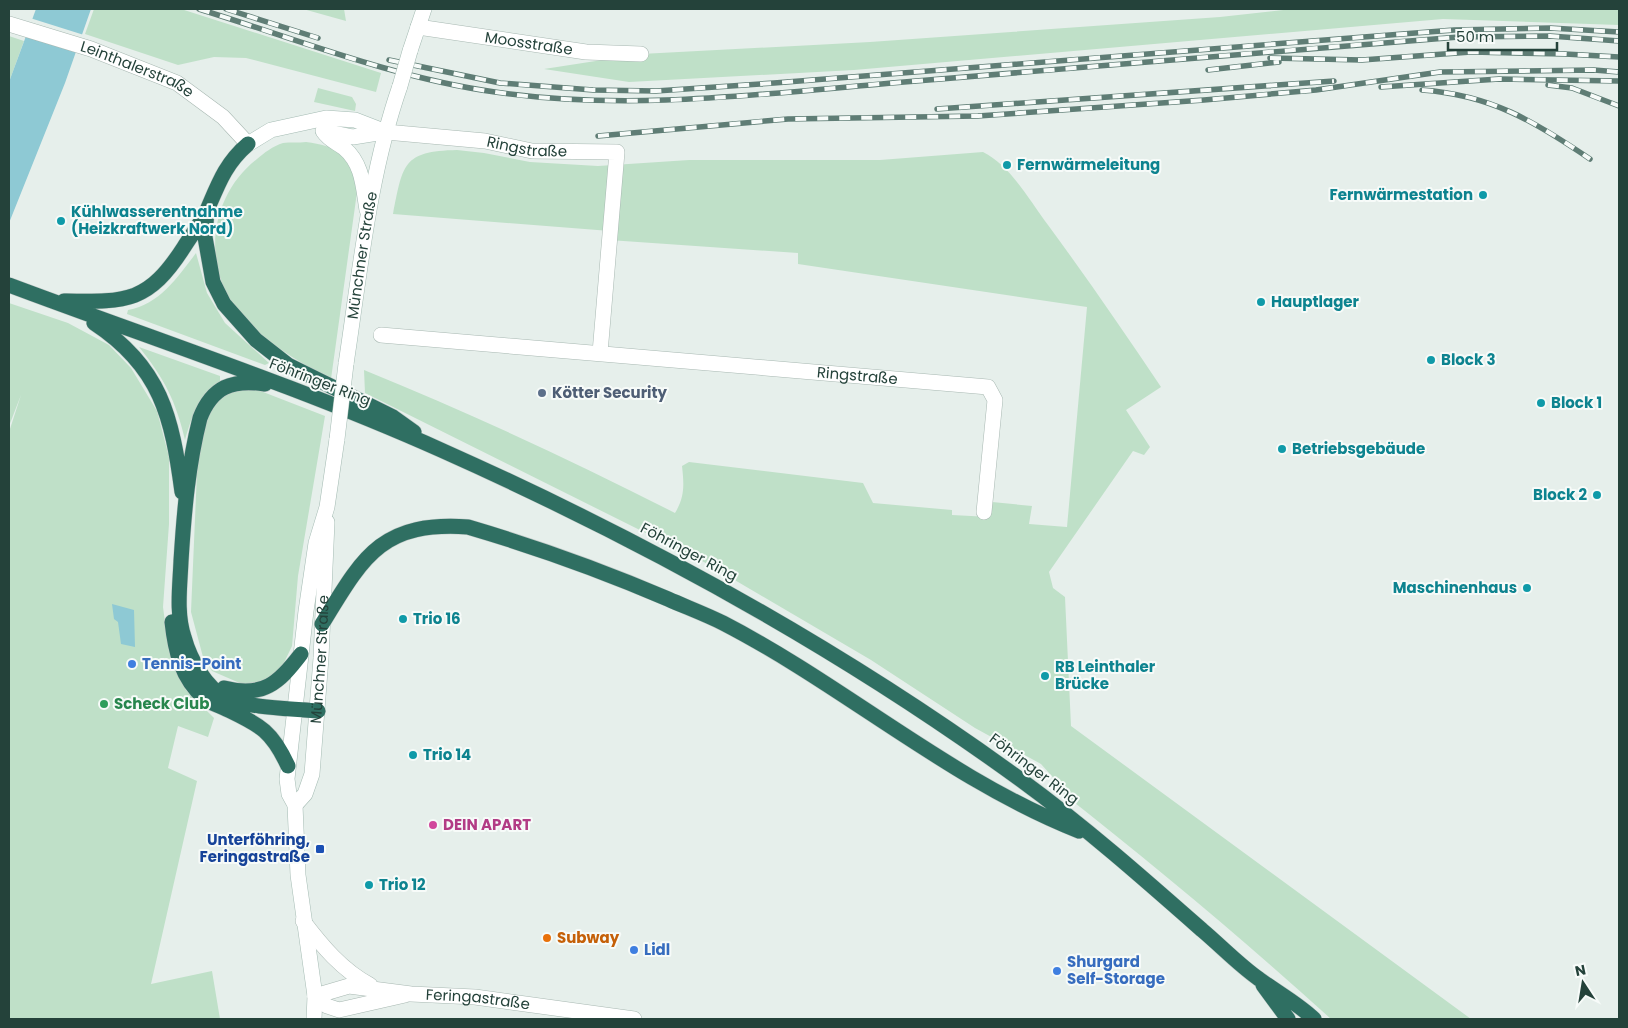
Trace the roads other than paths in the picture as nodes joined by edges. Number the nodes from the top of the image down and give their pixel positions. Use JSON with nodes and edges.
{"nodes":[{"id":1,"x":424,"y":9,"type":"edge"},
{"id":2,"x":9,"y":24,"type":"edge"},
{"id":3,"x":418,"y":27,"type":"junction"},
{"id":4,"x":641,"y":54,"type":"dead end"},
{"id":5,"x":300,"y":123,"type":"junction"},
{"id":6,"x":323,"y":131,"type":"junction"},
{"id":7,"x":386,"y":132,"type":"junction"},
{"id":8,"x":248,"y":144,"type":"junction"},
{"id":9,"x":207,"y":210,"type":"junction"},
{"id":10,"x":369,"y":217,"type":"junction"},
{"id":11,"x":9,"y":285,"type":"edge"},
{"id":12,"x":50,"y":301,"type":"junction"},
{"id":13,"x":79,"y":311,"type":"junction"},
{"id":14,"x":381,"y":335,"type":"dead end"},
{"id":15,"x":600,"y":353,"type":"junction"},
{"id":16,"x":291,"y":389,"type":"junction"},
{"id":17,"x":438,"y":448,"type":"junction"},
{"id":18,"x":327,"y":507,"type":"junction"},
{"id":19,"x":184,"y":510,"type":"junction"},
{"id":20,"x":984,"y":512,"type":"dead end"},
{"id":21,"x":179,"y":597,"type":"junction"},
{"id":22,"x":322,"y":624,"type":"junction"},
{"id":23,"x":301,"y":654,"type":"junction"},
{"id":24,"x":210,"y":684,"type":"junction"},
{"id":25,"x":293,"y":709,"type":"junction"},
{"id":26,"x":318,"y":711,"type":"junction"},
{"id":27,"x":288,"y":766,"type":"junction"},
{"id":28,"x":295,"y":805,"type":"junction"},
{"id":29,"x":1094,"y":837,"type":"junction"},
{"id":30,"x":304,"y":921,"type":"junction"},
{"id":31,"x":1257,"y":978,"type":"junction"},
{"id":32,"x":378,"y":989,"type":"junction"},
{"id":33,"x":411,"y":994,"type":"junction"},
{"id":34,"x":315,"y":996,"type":"junction"},
{"id":35,"x":353,"y":1013,"type":"edge"},
{"id":36,"x":314,"y":1019,"type":"edge"},
{"id":37,"x":634,"y":1019,"type":"edge"},
{"id":38,"x":1288,"y":1019,"type":"edge"},
{"id":39,"x":1314,"y":1019,"type":"edge"}],
"edges":[{"from":1,"to":3,"type":"street","name":"Münchner Straße"},
{"from":2,"to":8,"type":"street","name":"Leinthalerstraße"},
{"from":3,"to":4,"type":"street","name":"Moosstraße"},
{"from":3,"to":7,"type":"street","name":"Münchner Straße","bridge":true},
{"from":5,"to":6,"type":"street"},
{"from":5,"to":7,"type":"street"},
{"from":5,"to":8,"type":"street"},
{"from":6,"to":7,"type":"street"},
{"from":6,"to":10,"type":"street"},
{"from":7,"to":10,"type":"street","name":"Münchner Straße"},
{"from":7,"to":15,"type":"street","name":"Ringstraße"},
{"from":8,"to":9,"type":"highway"},
{"from":9,"to":12,"type":"highway"},
{"from":9,"to":17,"type":"highway"},
{"from":10,"to":18,"type":"street","name":"Münchner Straße","bridge":true},
{"from":11,"to":12,"type":"highway","name":"Föhringer Ring"},
{"from":12,"to":13,"type":"highway","name":"Föhringer Ring"},
{"from":13,"to":16,"type":"highway","name":"Föhringer Ring"},
{"from":13,"to":19,"type":"highway"},
{"from":14,"to":15,"type":"street","name":"Ringstraße"},
{"from":15,"to":20,"type":"street","name":"Ringstraße"},
{"from":16,"to":17,"type":"highway","name":"Föhringer Ring"},
{"from":16,"to":19,"type":"highway"},
{"from":17,"to":29,"type":"highway","name":"Föhringer Ring"},
{"from":18,"to":22,"type":"street","name":"Münchner Straße"},
{"from":18,"to":23,"type":"street","name":"Münchner Straße"},
{"from":19,"to":21,"type":"highway"},
{"from":21,"to":24,"type":"highway"},
{"from":21,"to":27,"type":"highway"},
{"from":22,"to":26,"type":"street","name":"Münchner Straße"},
{"from":22,"to":29,"type":"highway"},
{"from":23,"to":24,"type":"highway"},
{"from":23,"to":25,"type":"street","name":"Münchner Straße"},
{"from":24,"to":25,"type":"highway"},
{"from":25,"to":26,"type":"highway"},
{"from":25,"to":27,"type":"street","name":"Münchner Straße"},
{"from":26,"to":28,"type":"street","name":"Münchner Straße"},
{"from":27,"to":28,"type":"street","name":"Münchner Straße"},
{"from":28,"to":30,"type":"street","name":"Münchner Straße"},
{"from":29,"to":31,"type":"highway","name":"Föhringer Ring"},
{"from":30,"to":32,"type":"street","name":"Feringastraße"},
{"from":30,"to":34,"type":"street","name":"Münchner Straße"},
{"from":31,"to":38,"type":"highway","name":"Föhringer Ring"},
{"from":31,"to":39,"type":"highway","name":"Föhringer Ring"},
{"from":32,"to":33,"type":"street","name":"Feringastraße"},
{"from":32,"to":34,"type":"street","name":"Feringastraße"},
{"from":33,"to":35,"type":"street","name":"Feringastraße"},
{"from":33,"to":37,"type":"street","name":"Feringastraße"},
{"from":34,"to":35,"type":"street","name":"Feringastraße"},
{"from":34,"to":36,"type":"street","name":"Münchner Straße"}]}
